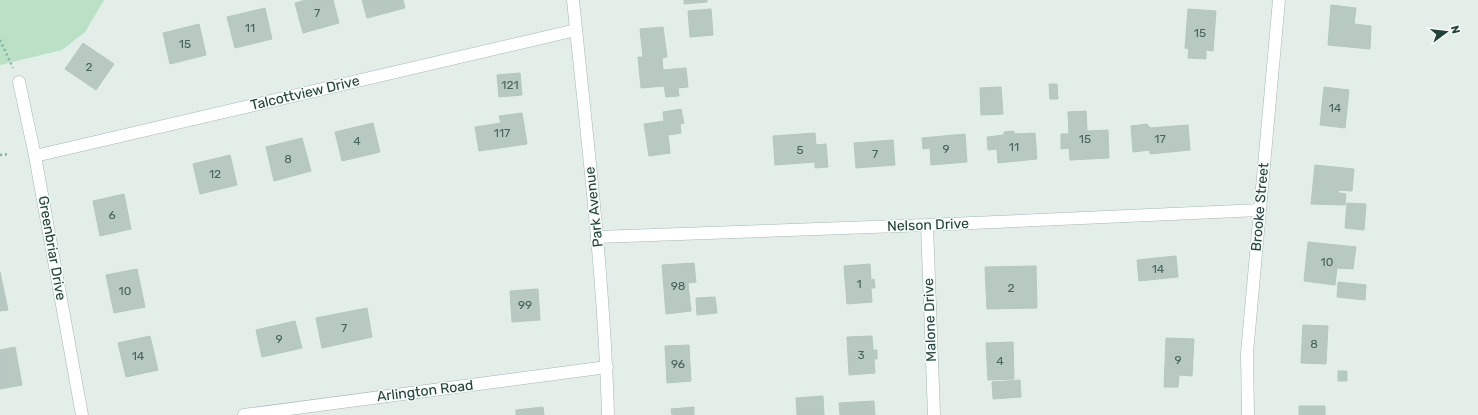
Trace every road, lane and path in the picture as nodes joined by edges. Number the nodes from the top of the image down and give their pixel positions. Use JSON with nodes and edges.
{"nodes":[{"id":1,"x":573,"y":0,"type":"edge"},
{"id":2,"x":1280,"y":0,"type":"edge"},
{"id":3,"x":576,"y":30,"type":"junction"},
{"id":4,"x":0,"y":40,"type":"edge"},
{"id":5,"x":19,"y":82,"type":"joint"},
{"id":6,"x":10,"y":154,"type":"dead end"},
{"id":7,"x":0,"y":155,"type":"edge"},
{"id":8,"x":35,"y":156,"type":"junction"},
{"id":9,"x":1260,"y":210,"type":"junction"},
{"id":10,"x":927,"y":225,"type":"junction"},
{"id":11,"x":597,"y":237,"type":"junction"},
{"id":12,"x":606,"y":367,"type":"junction"},
{"id":13,"x":82,"y":415,"type":"edge"},
{"id":14,"x":244,"y":415,"type":"edge"},
{"id":15,"x":608,"y":415,"type":"edge"},
{"id":16,"x":934,"y":415,"type":"edge"},
{"id":17,"x":1248,"y":415,"type":"edge"}],
"edges":[{"from":1,"to":3,"type":"street","name":"Park Avenue"},
{"from":2,"to":9,"type":"street","name":"Brooke Street"},
{"from":3,"to":8,"type":"street","name":"Talcottview Drive"},
{"from":3,"to":11,"type":"street","name":"Park Avenue"},
{"from":4,"to":5,"type":"path"},
{"from":5,"to":8,"type":"street","name":"Greenbriar Drive"},
{"from":6,"to":7,"type":"path"},
{"from":8,"to":13,"type":"street","name":"Greenbriar Drive"},
{"from":9,"to":10,"type":"street","name":"Nelson Drive"},
{"from":9,"to":17,"type":"street","name":"Brooke Street"},
{"from":10,"to":11,"type":"street","name":"Nelson Drive"},
{"from":10,"to":16,"type":"street","name":"Malone Drive"},
{"from":11,"to":12,"type":"street","name":"Park Avenue"},
{"from":12,"to":14,"type":"street","name":"Arlington Road"},
{"from":12,"to":15,"type":"street","name":"Park Avenue"}]}
